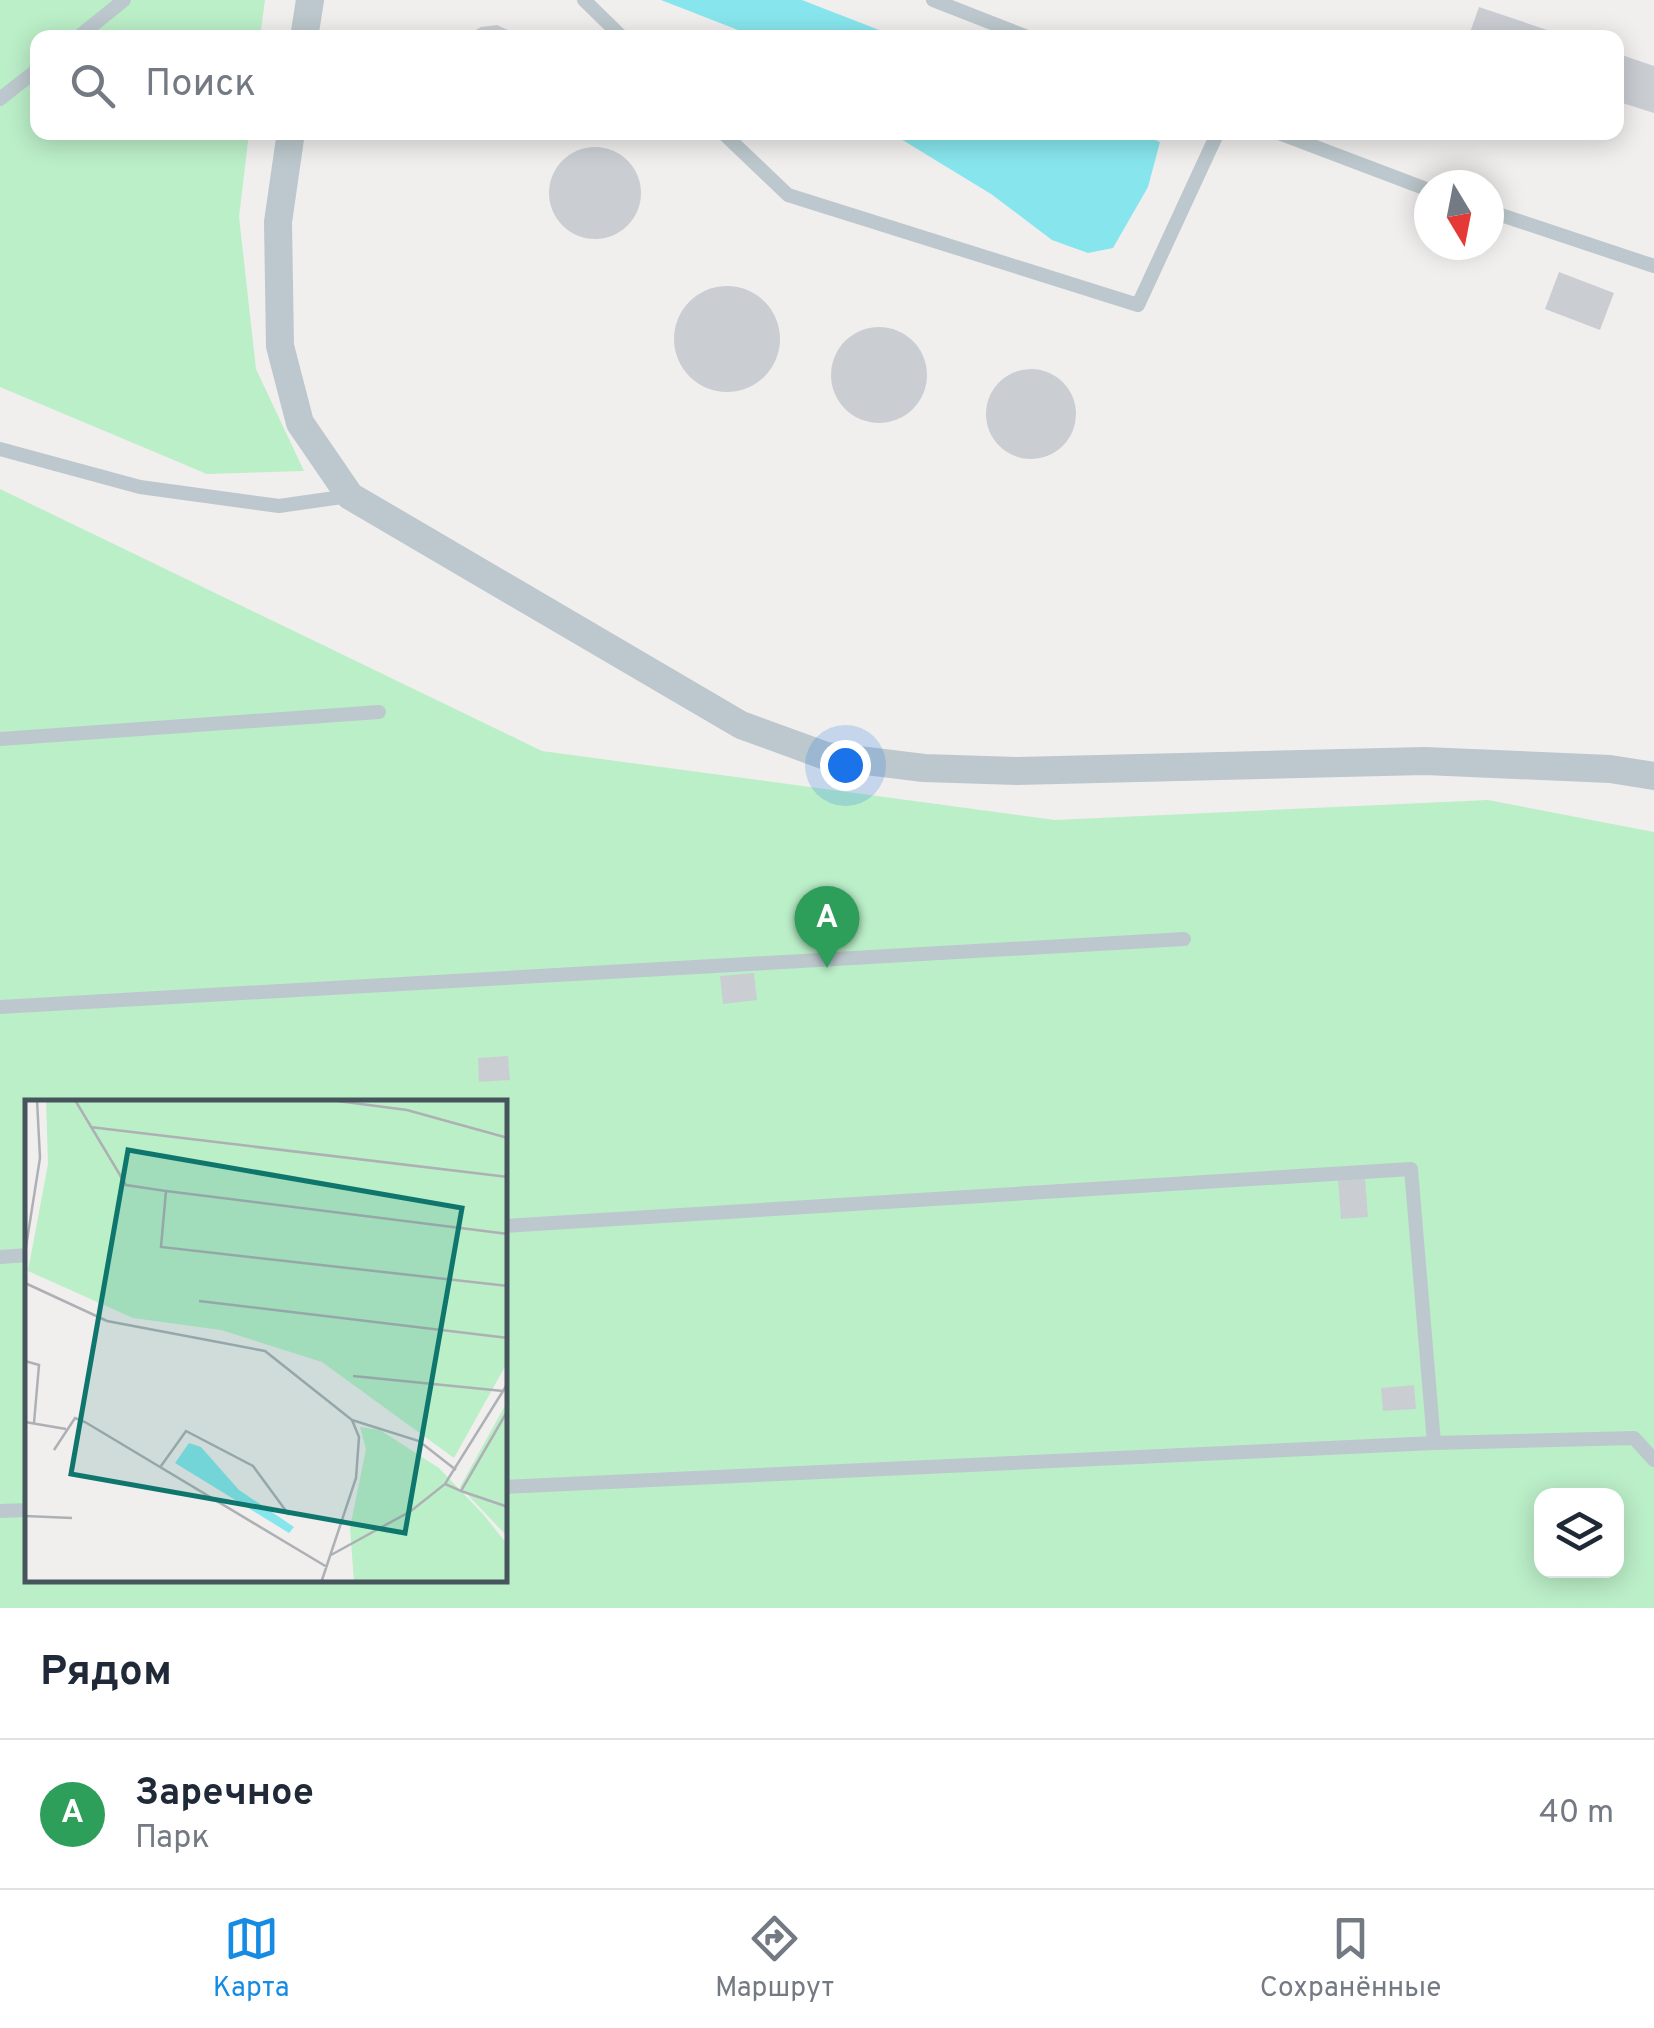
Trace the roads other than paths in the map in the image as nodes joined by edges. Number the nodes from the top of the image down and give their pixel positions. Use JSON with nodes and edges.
{"nodes":[{"id":1,"x":124,"y":0,"type":"edge"},
{"id":2,"x":310,"y":0,"type":"edge"},
{"id":3,"x":584,"y":0,"type":"edge"},
{"id":4,"x":933,"y":0,"type":"edge"},
{"id":5,"x":87,"y":30,"type":"edge"},
{"id":6,"x":305,"y":30,"type":"edge"},
{"id":7,"x":615,"y":30,"type":"edge"},
{"id":8,"x":1010,"y":30,"type":"edge"},
{"id":9,"x":30,"y":75,"type":"edge"},
{"id":10,"x":0,"y":99,"type":"edge"},
{"id":11,"x":290,"y":140,"type":"edge"},
{"id":12,"x":730,"y":140,"type":"edge"},
{"id":13,"x":1214,"y":140,"type":"edge"},
{"id":14,"x":1297,"y":140,"type":"edge"},
{"id":15,"x":1414,"y":184,"type":"edge"},
{"id":16,"x":1504,"y":216,"type":"edge"},
{"id":17,"x":1654,"y":266,"type":"edge"},
{"id":18,"x":0,"y":448,"type":"edge"},
{"id":19,"x":350,"y":496,"type":"junction"},
{"id":20,"x":379,"y":712,"type":"dead end"},
{"id":21,"x":0,"y":739,"type":"edge"},
{"id":22,"x":1654,"y":776,"type":"edge"},
{"id":23,"x":1184,"y":939,"type":"dead end"},
{"id":24,"x":0,"y":1007,"type":"edge"},
{"id":25,"x":508,"y":1226,"type":"edge"},
{"id":26,"x":25,"y":1255,"type":"edge"},
{"id":27,"x":0,"y":1257,"type":"edge"},
{"id":28,"x":1434,"y":1443,"type":"junction"},
{"id":29,"x":1654,"y":1460,"type":"edge"},
{"id":30,"x":508,"y":1487,"type":"edge"},
{"id":31,"x":25,"y":1510,"type":"edge"},
{"id":32,"x":0,"y":1511,"type":"edge"}],
"edges":[{"from":1,"to":5,"type":"lane"},
{"from":2,"to":6,"type":"street"},
{"from":3,"to":7,"type":"lane"},
{"from":4,"to":8,"type":"lane"},
{"from":9,"to":10,"type":"lane"},
{"from":11,"to":19,"type":"street"},
{"from":12,"to":13,"type":"lane"},
{"from":14,"to":15,"type":"lane"},
{"from":16,"to":17,"type":"lane"},
{"from":18,"to":19,"type":"lane"},
{"from":19,"to":22,"type":"street"},
{"from":20,"to":21,"type":"lane"},
{"from":23,"to":24,"type":"lane"},
{"from":25,"to":28,"type":"lane"},
{"from":26,"to":27,"type":"lane"},
{"from":28,"to":29,"type":"lane"},
{"from":28,"to":30,"type":"lane"},
{"from":31,"to":32,"type":"lane"}]}
